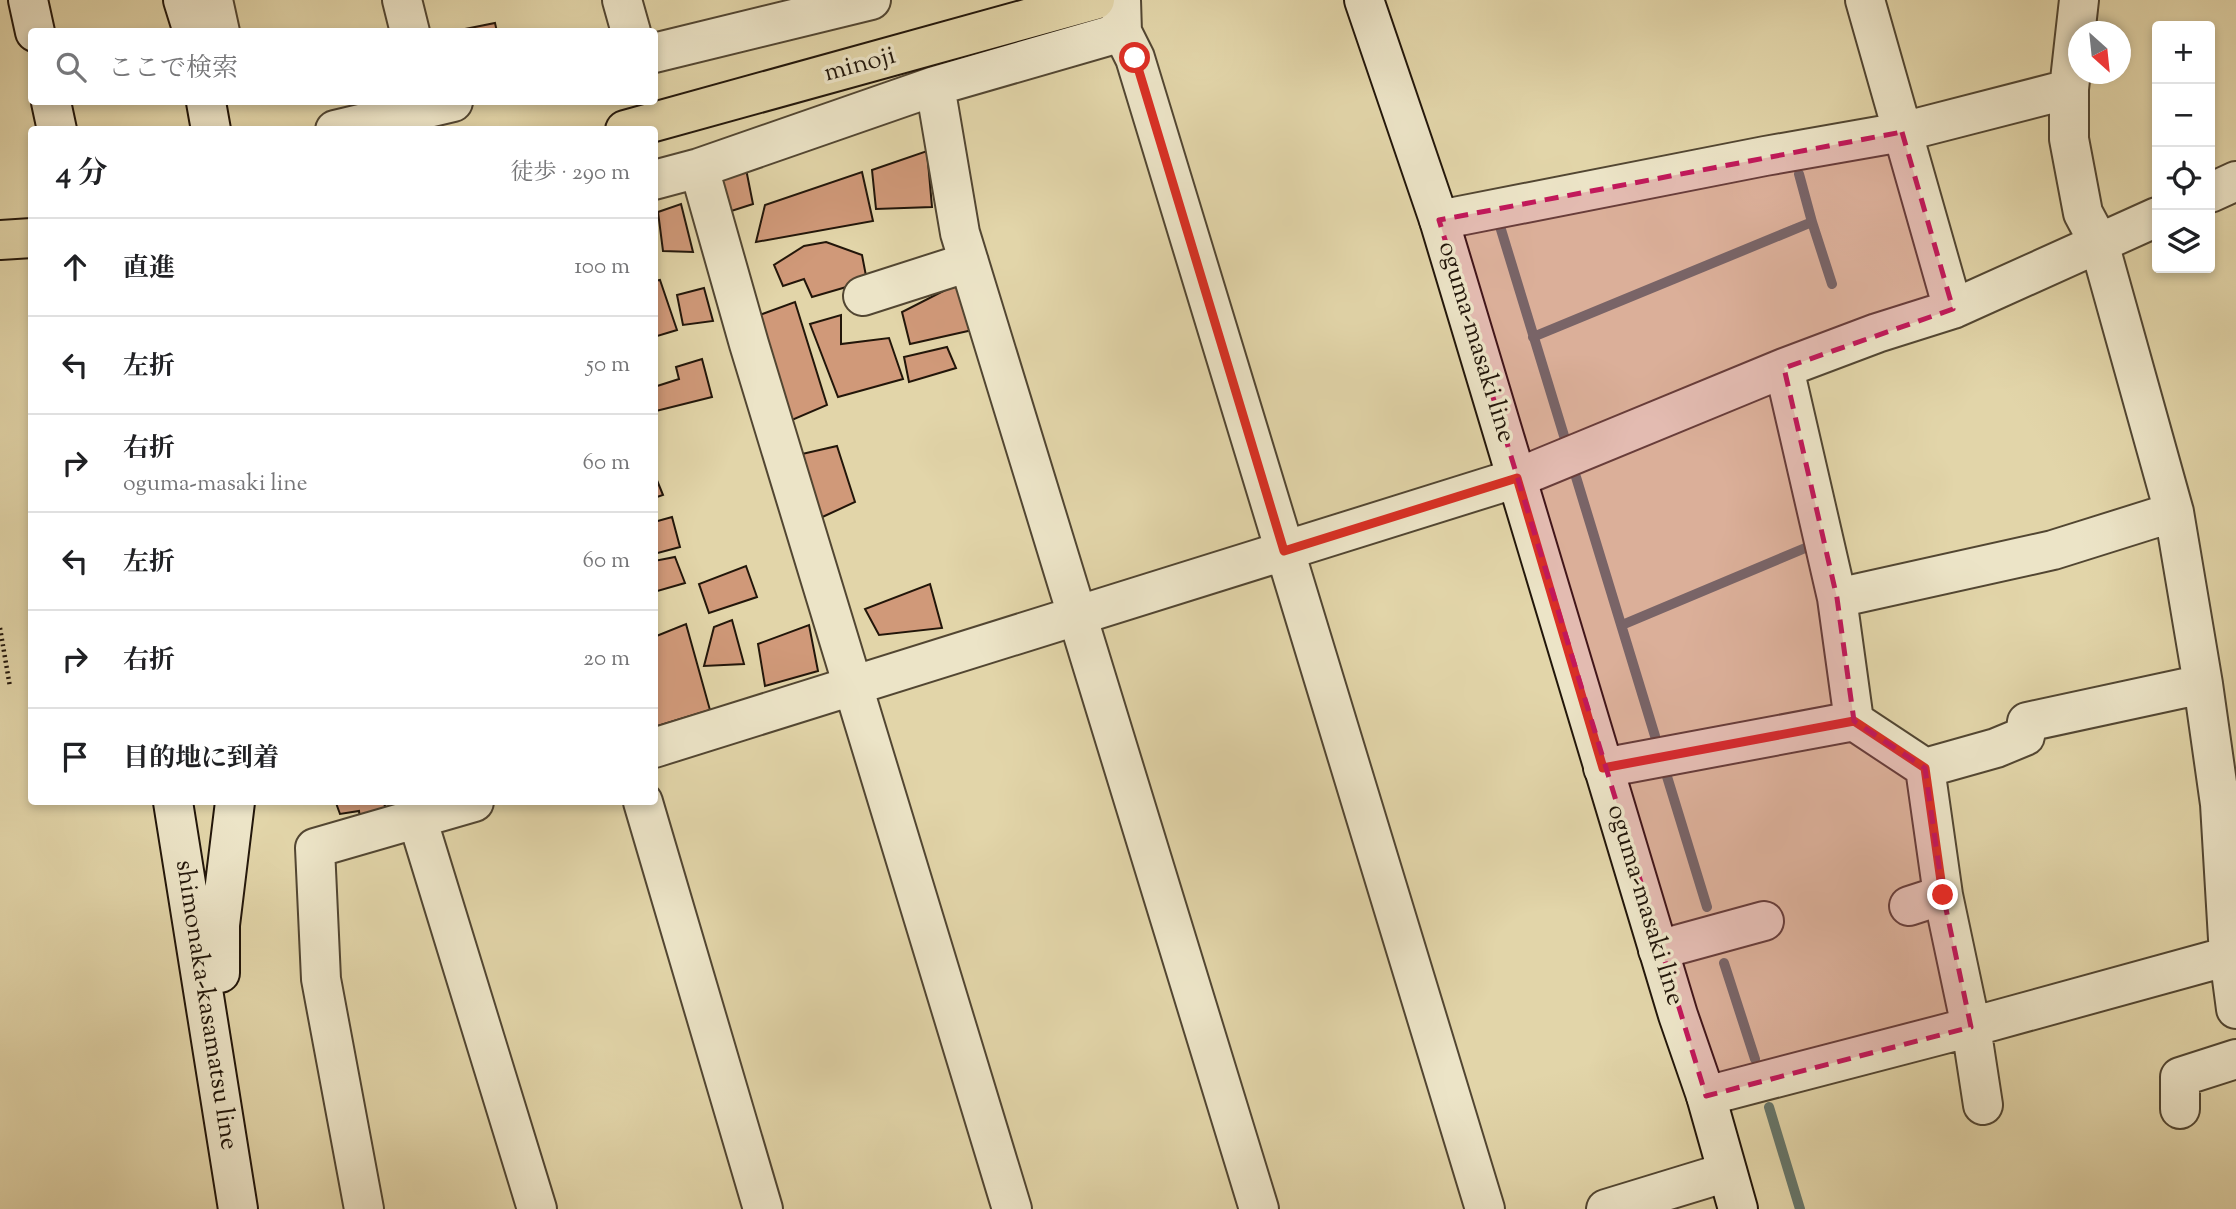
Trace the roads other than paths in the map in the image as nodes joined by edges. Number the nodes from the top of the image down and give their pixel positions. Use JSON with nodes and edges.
{"nodes":[{"id":1,"x":28,"y":0,"type":"edge"},
{"id":2,"x":183,"y":0,"type":"edge"},
{"id":3,"x":213,"y":0,"type":"edge"},
{"id":4,"x":622,"y":0,"type":"edge"},
{"id":5,"x":1096,"y":0,"type":"edge"},
{"id":6,"x":1364,"y":0,"type":"edge"},
{"id":7,"x":1865,"y":0,"type":"edge"},
{"id":8,"x":2080,"y":0,"type":"edge"},
{"id":9,"x":855,"y":2,"type":"edge"},
{"id":10,"x":1121,"y":16,"type":"edge"},
{"id":11,"x":34,"y":28,"type":"edge"},
{"id":12,"x":192,"y":28,"type":"edge"},
{"id":13,"x":219,"y":28,"type":"edge"},
{"id":14,"x":630,"y":28,"type":"edge"},
{"id":15,"x":658,"y":52,"type":"edge"},
{"id":16,"x":935,"y":86,"type":"junction"},
{"id":17,"x":2069,"y":89,"type":"junction"},
{"id":18,"x":52,"y":105,"type":"edge"},
{"id":19,"x":207,"y":105,"type":"edge"},
{"id":20,"x":440,"y":110,"type":"edge"},
{"id":21,"x":56,"y":126,"type":"edge"},
{"id":22,"x":210,"y":126,"type":"edge"},
{"id":23,"x":356,"y":126,"type":"edge"},
{"id":24,"x":639,"y":126,"type":"edge"},
{"id":25,"x":1902,"y":132,"type":"junction"},
{"id":26,"x":699,"y":167,"type":"junction"},
{"id":27,"x":658,"y":179,"type":"edge"},
{"id":28,"x":2236,"y":181,"type":"edge"},
{"id":29,"x":2215,"y":191,"type":"edge"},
{"id":30,"x":2152,"y":219,"type":"edge"},
{"id":31,"x":1439,"y":220,"type":"junction"},
{"id":32,"x":2099,"y":243,"type":"junction"},
{"id":33,"x":969,"y":262,"type":"junction"},
{"id":34,"x":863,"y":296,"type":"dead end"},
{"id":35,"x":1953,"y":309,"type":"junction"},
{"id":36,"x":1784,"y":368,"type":"junction"},
{"id":37,"x":1517,"y":478,"type":"junction"},
{"id":38,"x":2174,"y":512,"type":"junction"},
{"id":39,"x":1284,"y":551,"type":"junction"},
{"id":40,"x":1837,"y":598,"type":"junction"},
{"id":41,"x":1076,"y":616,"type":"junction"},
{"id":42,"x":2203,"y":684,"type":"junction"},
{"id":43,"x":851,"y":686,"type":"junction"},
{"id":44,"x":1854,"y":721,"type":"junction"},
{"id":45,"x":658,"y":747,"type":"edge"},
{"id":46,"x":1603,"y":768,"type":"junction"},
{"id":47,"x":1925,"y":768,"type":"junction"},
{"id":48,"x":2228,"y":802,"type":"edge"},
{"id":49,"x":173,"y":805,"type":"edge"},
{"id":50,"x":235,"y":805,"type":"edge"},
{"id":51,"x":463,"y":805,"type":"edge"},
{"id":52,"x":644,"y":805,"type":"edge"},
{"id":53,"x":416,"y":818,"type":"junction"},
{"id":54,"x":1764,"y":921,"type":"dead end"},
{"id":55,"x":1658,"y":950,"type":"junction"},
{"id":56,"x":2229,"y":956,"type":"junction"},
{"id":57,"x":2236,"y":1009,"type":"edge"},
{"id":58,"x":1971,"y":1027,"type":"junction"},
{"id":59,"x":2236,"y":1059,"type":"edge"},
{"id":60,"x":1706,"y":1096,"type":"junction"},
{"id":61,"x":222,"y":1100,"type":"junction"},
{"id":62,"x":1983,"y":1105,"type":"dead end"},
{"id":63,"x":2179,"y":1109,"type":"dead end"},
{"id":64,"x":1727,"y":1172,"type":"junction"},
{"id":65,"x":238,"y":1209,"type":"edge"},
{"id":66,"x":364,"y":1209,"type":"edge"},
{"id":67,"x":537,"y":1209,"type":"edge"},
{"id":68,"x":763,"y":1209,"type":"edge"},
{"id":69,"x":1012,"y":1209,"type":"edge"},
{"id":70,"x":1259,"y":1209,"type":"edge"},
{"id":71,"x":1485,"y":1209,"type":"edge"},
{"id":72,"x":1606,"y":1209,"type":"edge"},
{"id":73,"x":1738,"y":1209,"type":"edge"}],
"edges":[{"from":1,"to":11,"type":"street"},
{"from":2,"to":12,"type":"street"},
{"from":3,"to":13,"type":"street"},
{"from":4,"to":14,"type":"street"},
{"from":5,"to":24,"type":"main road","name":"minoji"},
{"from":6,"to":31,"type":"street","name":"oguma-masaki line"},
{"from":7,"to":25,"type":"street"},
{"from":8,"to":17,"type":"street"},
{"from":9,"to":15,"type":"street"},
{"from":10,"to":16,"type":"street"},
{"from":10,"to":39,"type":"street"},
{"from":16,"to":26,"type":"street"},
{"from":16,"to":33,"type":"street"},
{"from":17,"to":25,"type":"street"},
{"from":17,"to":32,"type":"street"},
{"from":18,"to":21,"type":"street"},
{"from":19,"to":22,"type":"street"},
{"from":20,"to":23,"type":"street"},
{"from":25,"to":31,"type":"street"},
{"from":25,"to":35,"type":"street"},
{"from":26,"to":27,"type":"street"},
{"from":26,"to":43,"type":"street"},
{"from":28,"to":29,"type":"street"},
{"from":30,"to":32,"type":"street"},
{"from":31,"to":37,"type":"street","name":"oguma-masaki line"},
{"from":32,"to":35,"type":"street"},
{"from":32,"to":38,"type":"street"},
{"from":33,"to":34,"type":"street"},
{"from":33,"to":41,"type":"street"},
{"from":35,"to":36,"type":"street"},
{"from":36,"to":37,"type":"street"},
{"from":36,"to":40,"type":"street"},
{"from":37,"to":39,"type":"street"},
{"from":37,"to":46,"type":"street","name":"oguma-masaki line"},
{"from":38,"to":40,"type":"street"},
{"from":38,"to":42,"type":"street"},
{"from":39,"to":41,"type":"street"},
{"from":39,"to":71,"type":"street"},
{"from":40,"to":44,"type":"street"},
{"from":41,"to":43,"type":"street"},
{"from":41,"to":70,"type":"street"},
{"from":42,"to":47,"type":"street"},
{"from":42,"to":48,"type":"street"},
{"from":43,"to":45,"type":"street"},
{"from":43,"to":69,"type":"street"},
{"from":44,"to":46,"type":"street"},
{"from":44,"to":47,"type":"street"},
{"from":46,"to":55,"type":"street","name":"oguma-masaki line"},
{"from":47,"to":58,"type":"street"},
{"from":48,"to":56,"type":"street"},
{"from":49,"to":61,"type":"street","name":"shimonaka-kasamatsu line"},
{"from":50,"to":61,"type":"street"},
{"from":51,"to":53,"type":"street"},
{"from":52,"to":68,"type":"street"},
{"from":53,"to":66,"type":"street"},
{"from":53,"to":67,"type":"street"},
{"from":54,"to":55,"type":"street"},
{"from":55,"to":60,"type":"street","name":"oguma-masaki line"},
{"from":56,"to":57,"type":"street"},
{"from":56,"to":58,"type":"street"},
{"from":58,"to":60,"type":"street"},
{"from":58,"to":62,"type":"street"},
{"from":59,"to":63,"type":"street"},
{"from":60,"to":64,"type":"street","name":"oguma-masaki line"},
{"from":61,"to":65,"type":"street","name":"shimonaka-kasamatsu line"},
{"from":64,"to":72,"type":"street"},
{"from":64,"to":73,"type":"street","name":"oguma-masaki line"}]}
